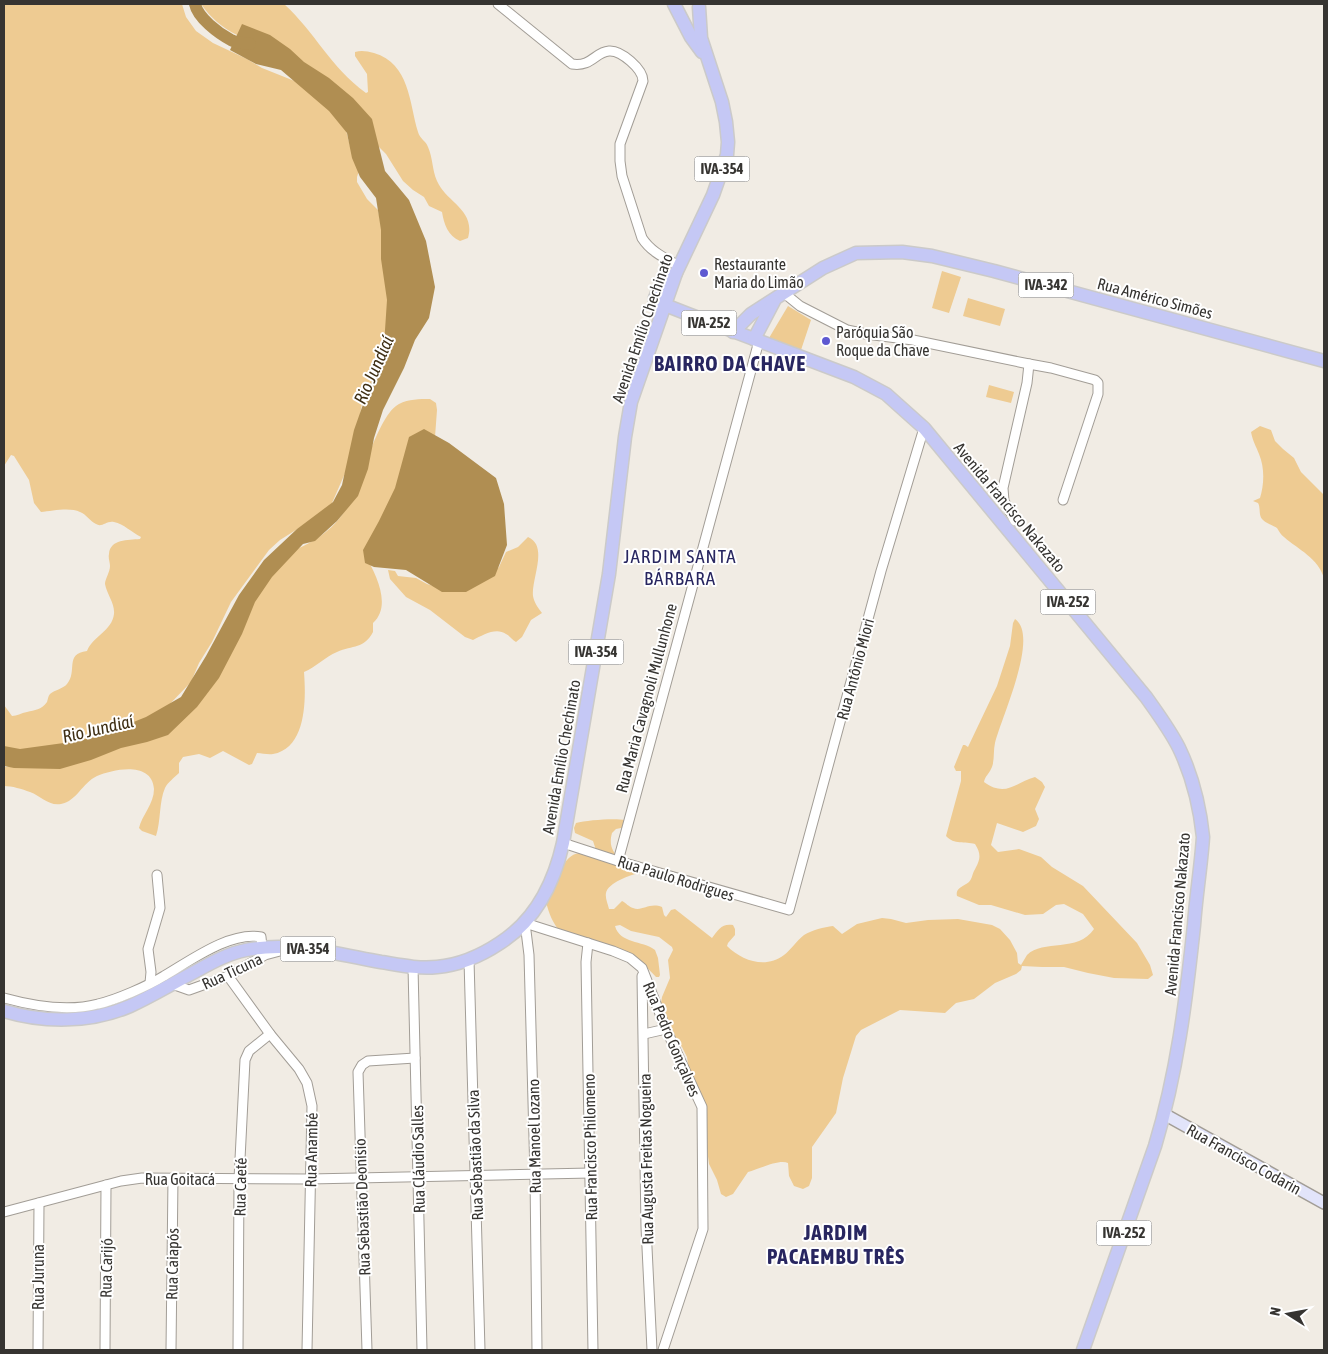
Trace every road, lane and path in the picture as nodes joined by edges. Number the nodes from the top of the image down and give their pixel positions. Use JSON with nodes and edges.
{"nodes":[{"id":1,"x":498,"y":4,"type":"edge"},
{"id":2,"x":700,"y":5,"type":"edge"},
{"id":3,"x":676,"y":7,"type":"edge"},
{"id":4,"x":707,"y":60,"type":"junction"},
{"id":5,"x":678,"y":270,"type":"junction"},
{"id":6,"x":779,"y":297,"type":"junction"},
{"id":7,"x":660,"y":302,"type":"junction"},
{"id":8,"x":751,"y":314,"type":"junction"},
{"id":9,"x":714,"y":325,"type":"junction"},
{"id":10,"x":733,"y":332,"type":"junction"},
{"id":11,"x":757,"y":340,"type":"junction"},
{"id":12,"x":1324,"y":362,"type":"edge"},
{"id":13,"x":1029,"y":364,"type":"junction"},
{"id":14,"x":924,"y":428,"type":"junction"},
{"id":15,"x":1063,"y":500,"type":"dead end"},
{"id":16,"x":1015,"y":521,"type":"dead end"},
{"id":17,"x":563,"y":843,"type":"junction"},
{"id":18,"x":618,"y":861,"type":"junction"},
{"id":19,"x":157,"y":875,"type":"dead end"},
{"id":20,"x":789,"y":910,"type":"joint"},
{"id":21,"x":525,"y":923,"type":"junction"},
{"id":22,"x":588,"y":943,"type":"junction"},
{"id":23,"x":262,"y":947,"type":"junction"},
{"id":24,"x":293,"y":947,"type":"junction"},
{"id":25,"x":469,"y":960,"type":"junction"},
{"id":26,"x":413,"y":967,"type":"junction"},
{"id":27,"x":642,"y":968,"type":"junction"},
{"id":28,"x":228,"y":976,"type":"junction"},
{"id":29,"x":150,"y":983,"type":"junction"},
{"id":30,"x":172,"y":984,"type":"junction"},
{"id":31,"x":4,"y":998,"type":"edge"},
{"id":32,"x":4,"y":1010,"type":"edge"},
{"id":33,"x":666,"y":1029,"type":"junction"},
{"id":34,"x":270,"y":1034,"type":"junction"},
{"id":35,"x":644,"y":1034,"type":"junction"},
{"id":36,"x":415,"y":1058,"type":"junction"},
{"id":37,"x":1164,"y":1114,"type":"junction"},
{"id":38,"x":591,"y":1173,"type":"junction"},
{"id":39,"x":535,"y":1175,"type":"junction"},
{"id":40,"x":418,"y":1176,"type":"junction"},
{"id":41,"x":475,"y":1176,"type":"junction"},
{"id":42,"x":360,"y":1177,"type":"junction"},
{"id":43,"x":173,"y":1178,"type":"junction"},
{"id":44,"x":239,"y":1179,"type":"junction"},
{"id":45,"x":310,"y":1179,"type":"junction"},
{"id":46,"x":106,"y":1185,"type":"junction"},
{"id":47,"x":39,"y":1203,"type":"junction"},
{"id":48,"x":1324,"y":1203,"type":"edge"},
{"id":49,"x":4,"y":1212,"type":"edge"},
{"id":50,"x":38,"y":1350,"type":"edge"},
{"id":51,"x":105,"y":1350,"type":"edge"},
{"id":52,"x":171,"y":1350,"type":"edge"},
{"id":53,"x":238,"y":1350,"type":"edge"},
{"id":54,"x":307,"y":1350,"type":"edge"},
{"id":55,"x":367,"y":1350,"type":"edge"},
{"id":56,"x":422,"y":1350,"type":"edge"},
{"id":57,"x":480,"y":1350,"type":"edge"},
{"id":58,"x":537,"y":1350,"type":"edge"},
{"id":59,"x":593,"y":1350,"type":"edge"},
{"id":60,"x":652,"y":1350,"type":"edge"},
{"id":61,"x":663,"y":1350,"type":"edge"},
{"id":62,"x":1083,"y":1350,"type":"edge"}],
"edges":[{"from":1,"to":5,"type":"street"},
{"from":2,"to":3,"type":"main road"},
{"from":2,"to":4,"type":"main road","name":"Avenida Emílio Chechinato","number":"IVA-354"},
{"from":3,"to":4,"type":"main road","name":"Avenida Emílio Chechinato","number":"IVA-354"},
{"from":4,"to":5,"type":"main road","name":"Avenida Emílio Chechinato","number":"IVA-354"},
{"from":5,"to":7,"type":"main road","name":"Avenida Emílio Chechinato"},
{"from":6,"to":8,"type":"main road","name":"Rua Américo Simões"},
{"from":6,"to":11,"type":"main road","name":"Rua Maria Cavagnoli Mullunhone"},
{"from":6,"to":12,"type":"main road","name":"Rua Américo Simões","number":"IVA-342"},
{"from":6,"to":13,"type":"street"},
{"from":7,"to":9,"type":"main road","name":"Avenida Francisco Nakazato","number":"IVA-252"},
{"from":7,"to":17,"type":"main road","name":"Avenida Emílio Chechinato","number":"IVA-354"},
{"from":8,"to":9,"type":"main road"},
{"from":8,"to":10,"type":"main road","name":"Rua Américo Simões"},
{"from":9,"to":10,"type":"main road","name":"Avenida Francisco Nakazato","number":"IVA-252"},
{"from":10,"to":11,"type":"main road","name":"Avenida Francisco Nakazato","number":"IVA-252"},
{"from":11,"to":14,"type":"main road","name":"Avenida Francisco Nakazato","number":"IVA-252"},
{"from":11,"to":18,"type":"street","name":"Rua Maria Cavagnoli Mullunhone"},
{"from":13,"to":15,"type":"street"},
{"from":13,"to":16,"type":"street"},
{"from":14,"to":20,"type":"street","name":"Rua Antônio Miori"},
{"from":14,"to":37,"type":"main road","name":"Avenida Francisco Nakazato","number":"IVA-252"},
{"from":17,"to":18,"type":"street","name":"Rua Paulo Rodrigues"},
{"from":17,"to":21,"type":"main road","name":"Avenida Emílio Chechinato","number":"IVA-354"},
{"from":18,"to":20,"type":"street","name":"Rua Paulo Rodrigues"},
{"from":19,"to":29,"type":"street"},
{"from":21,"to":22,"type":"street","name":"Rua Pedro Gonçalves"},
{"from":21,"to":25,"type":"main road","name":"Avenida Emílio Chechinato","number":"IVA-354"},
{"from":21,"to":39,"type":"street","name":"Rua Manoel Lozano"},
{"from":22,"to":27,"type":"street","name":"Rua Pedro Gonçalves"},
{"from":22,"to":38,"type":"street","name":"Rua Francisco Philomeno"},
{"from":23,"to":24,"type":"main road","name":"Avenida Emílio Chechinato","number":"IVA-354"},
{"from":23,"to":29,"type":"street"},
{"from":23,"to":30,"type":"main road","name":"Avenida Emílio Chechinato","number":"IVA-354"},
{"from":24,"to":26,"type":"main road","name":"Avenida Emílio Chechinato","number":"IVA-354"},
{"from":24,"to":28,"type":"street","name":"Rua Ticuna"},
{"from":25,"to":26,"type":"main road","name":"Avenida Emílio Chechinato","number":"IVA-354"},
{"from":25,"to":41,"type":"street","name":"Rua Sebastião da Silva"},
{"from":26,"to":36,"type":"street","name":"Rua Cláudio Salles"},
{"from":27,"to":33,"type":"street","name":"Rua Pedro Gonçalves"},
{"from":27,"to":35,"type":"street","name":"Rua Augusta Freitas Nogueira"},
{"from":28,"to":30,"type":"street","name":"Rua Ticuna"},
{"from":28,"to":34,"type":"street","name":"Rua Anambé"},
{"from":29,"to":31,"type":"street"},
{"from":30,"to":32,"type":"main road","name":"Avenida Emílio Chechinato","number":"IVA-354"},
{"from":33,"to":35,"type":"street"},
{"from":33,"to":61,"type":"street","name":"Rua Pedro Gonçalves"},
{"from":34,"to":44,"type":"street","name":"Rua Caeté"},
{"from":34,"to":45,"type":"street","name":"Rua Anambé"},
{"from":35,"to":60,"type":"street","name":"Rua Augusta Freitas Nogueira"},
{"from":36,"to":40,"type":"street","name":"Rua Cláudio Salles"},
{"from":36,"to":42,"type":"street","name":"Rua Sebastião Deonísio"},
{"from":37,"to":48,"type":"street","name":"Rua Francisco Codarin"},
{"from":37,"to":62,"type":"main road","name":"Avenida Francisco Nakazato","number":"IVA-252"},
{"from":38,"to":39,"type":"street","name":"Rua Goitacá"},
{"from":38,"to":59,"type":"street","name":"Rua Francisco Philomeno"},
{"from":39,"to":41,"type":"street","name":"Rua Goitacá"},
{"from":39,"to":58,"type":"street","name":"Rua Manoel Lozano"},
{"from":40,"to":41,"type":"street","name":"Rua Goitacá"},
{"from":40,"to":42,"type":"street","name":"Rua Goitacá"},
{"from":40,"to":56,"type":"street","name":"Rua Cláudio Salles"},
{"from":41,"to":57,"type":"street","name":"Rua Sebastião da Silva"},
{"from":42,"to":45,"type":"street","name":"Rua Goitacá"},
{"from":42,"to":55,"type":"street","name":"Rua Sebastião Deonísio"},
{"from":43,"to":44,"type":"street","name":"Rua Goitacá"},
{"from":43,"to":46,"type":"street","name":"Rua Goitacá"},
{"from":43,"to":52,"type":"street","name":"Rua Caiapós"},
{"from":44,"to":45,"type":"street","name":"Rua Goitacá"},
{"from":44,"to":53,"type":"street","name":"Rua Caeté"},
{"from":45,"to":54,"type":"street","name":"Rua Anambé"},
{"from":46,"to":47,"type":"street","name":"Rua Goitacá"},
{"from":46,"to":51,"type":"street","name":"Rua Carijó"},
{"from":47,"to":49,"type":"street","name":"Rua Goitacá"},
{"from":47,"to":50,"type":"street","name":"Rua Juruna"}]}
